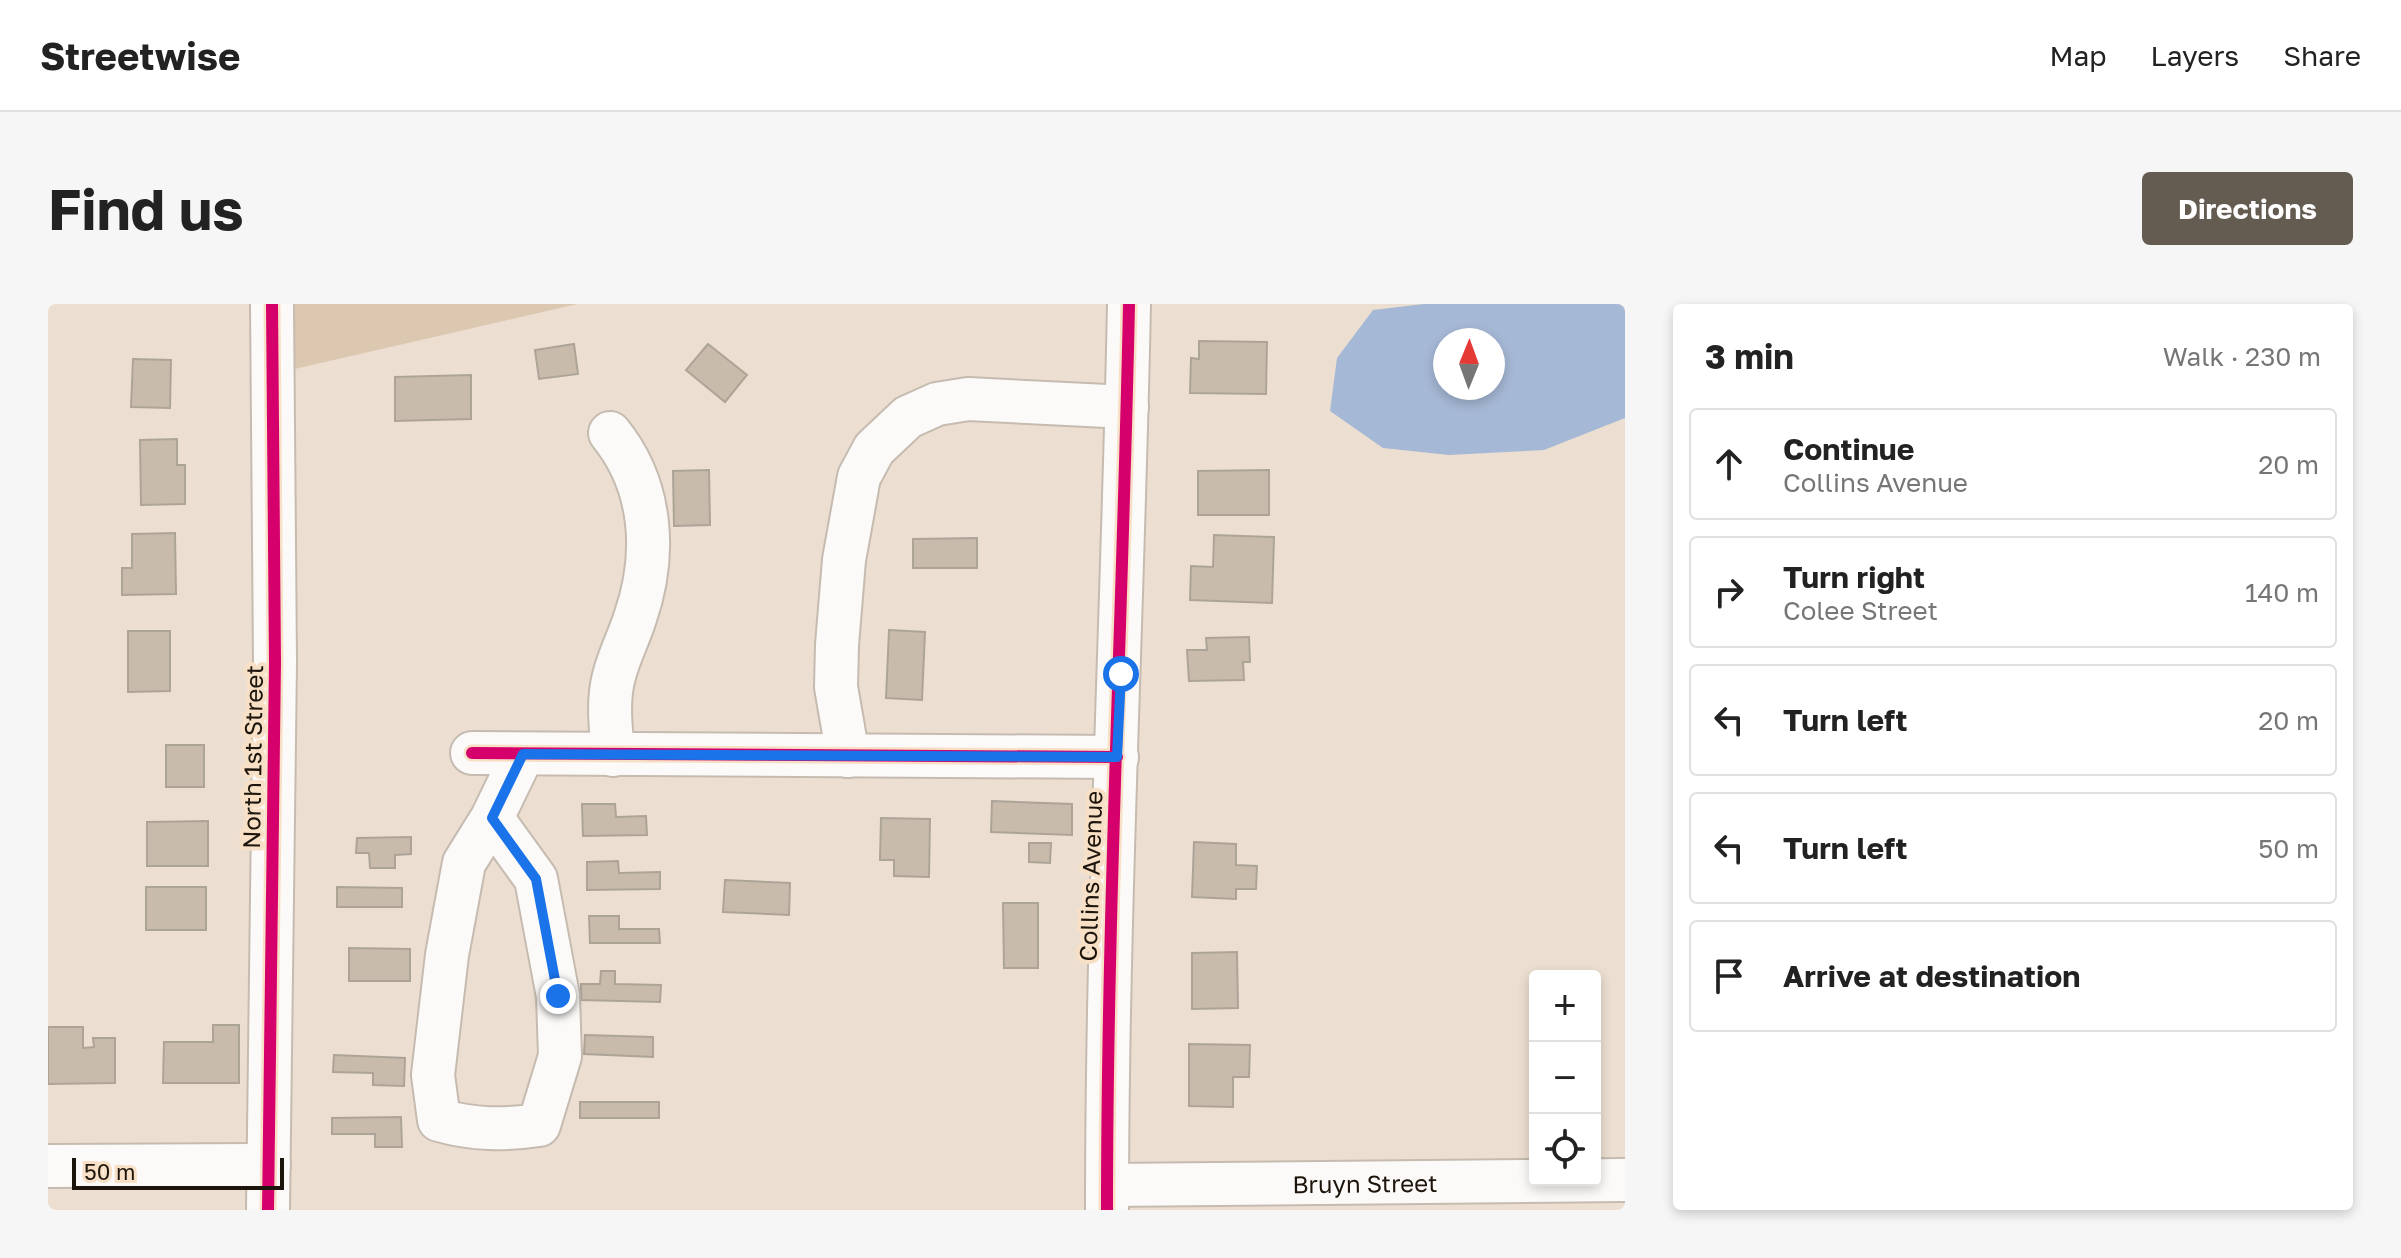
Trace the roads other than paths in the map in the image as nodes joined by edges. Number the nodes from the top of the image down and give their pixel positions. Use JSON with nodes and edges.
{"nodes":[{"id":1,"x":272,"y":304,"type":"edge"},
{"id":2,"x":1129,"y":304,"type":"edge"},
{"id":3,"x":1127,"y":407,"type":"junction"},
{"id":4,"x":610,"y":433,"type":"dead end"},
{"id":5,"x":472,"y":753,"type":"dead end"},
{"id":6,"x":523,"y":754,"type":"junction"},
{"id":7,"x":613,"y":755,"type":"junction"},
{"id":8,"x":848,"y":756,"type":"junction"},
{"id":9,"x":1117,"y":757,"type":"junction"},
{"id":10,"x":492,"y":818,"type":"junction"},
{"id":11,"x":269,"y":1165,"type":"junction"},
{"id":12,"x":48,"y":1166,"type":"edge"},
{"id":13,"x":1625,"y":1180,"type":"edge"},
{"id":14,"x":1107,"y":1198,"type":"edge"},
{"id":15,"x":268,"y":1210,"type":"edge"}],
"edges":[{"from":1,"to":11,"type":"street","name":"North 1st Street"},
{"from":2,"to":3,"type":"street","name":"Collins Avenue"},
{"from":3,"to":8,"type":"street"},
{"from":3,"to":9,"type":"street","name":"Collins Avenue"},
{"from":4,"to":7,"type":"street"},
{"from":5,"to":6,"type":"street"},
{"from":6,"to":7,"type":"street"},
{"from":6,"to":10,"type":"street"},
{"from":7,"to":8,"type":"street"},
{"from":8,"to":9,"type":"street"},
{"from":9,"to":14,"type":"street","name":"Collins Avenue"},
{"from":10,"to":10,"type":"street"},
{"from":11,"to":12,"type":"street"},
{"from":11,"to":15,"type":"street","name":"North 1st Street"},
{"from":13,"to":14,"type":"street","name":"Bruyn Street"}]}
